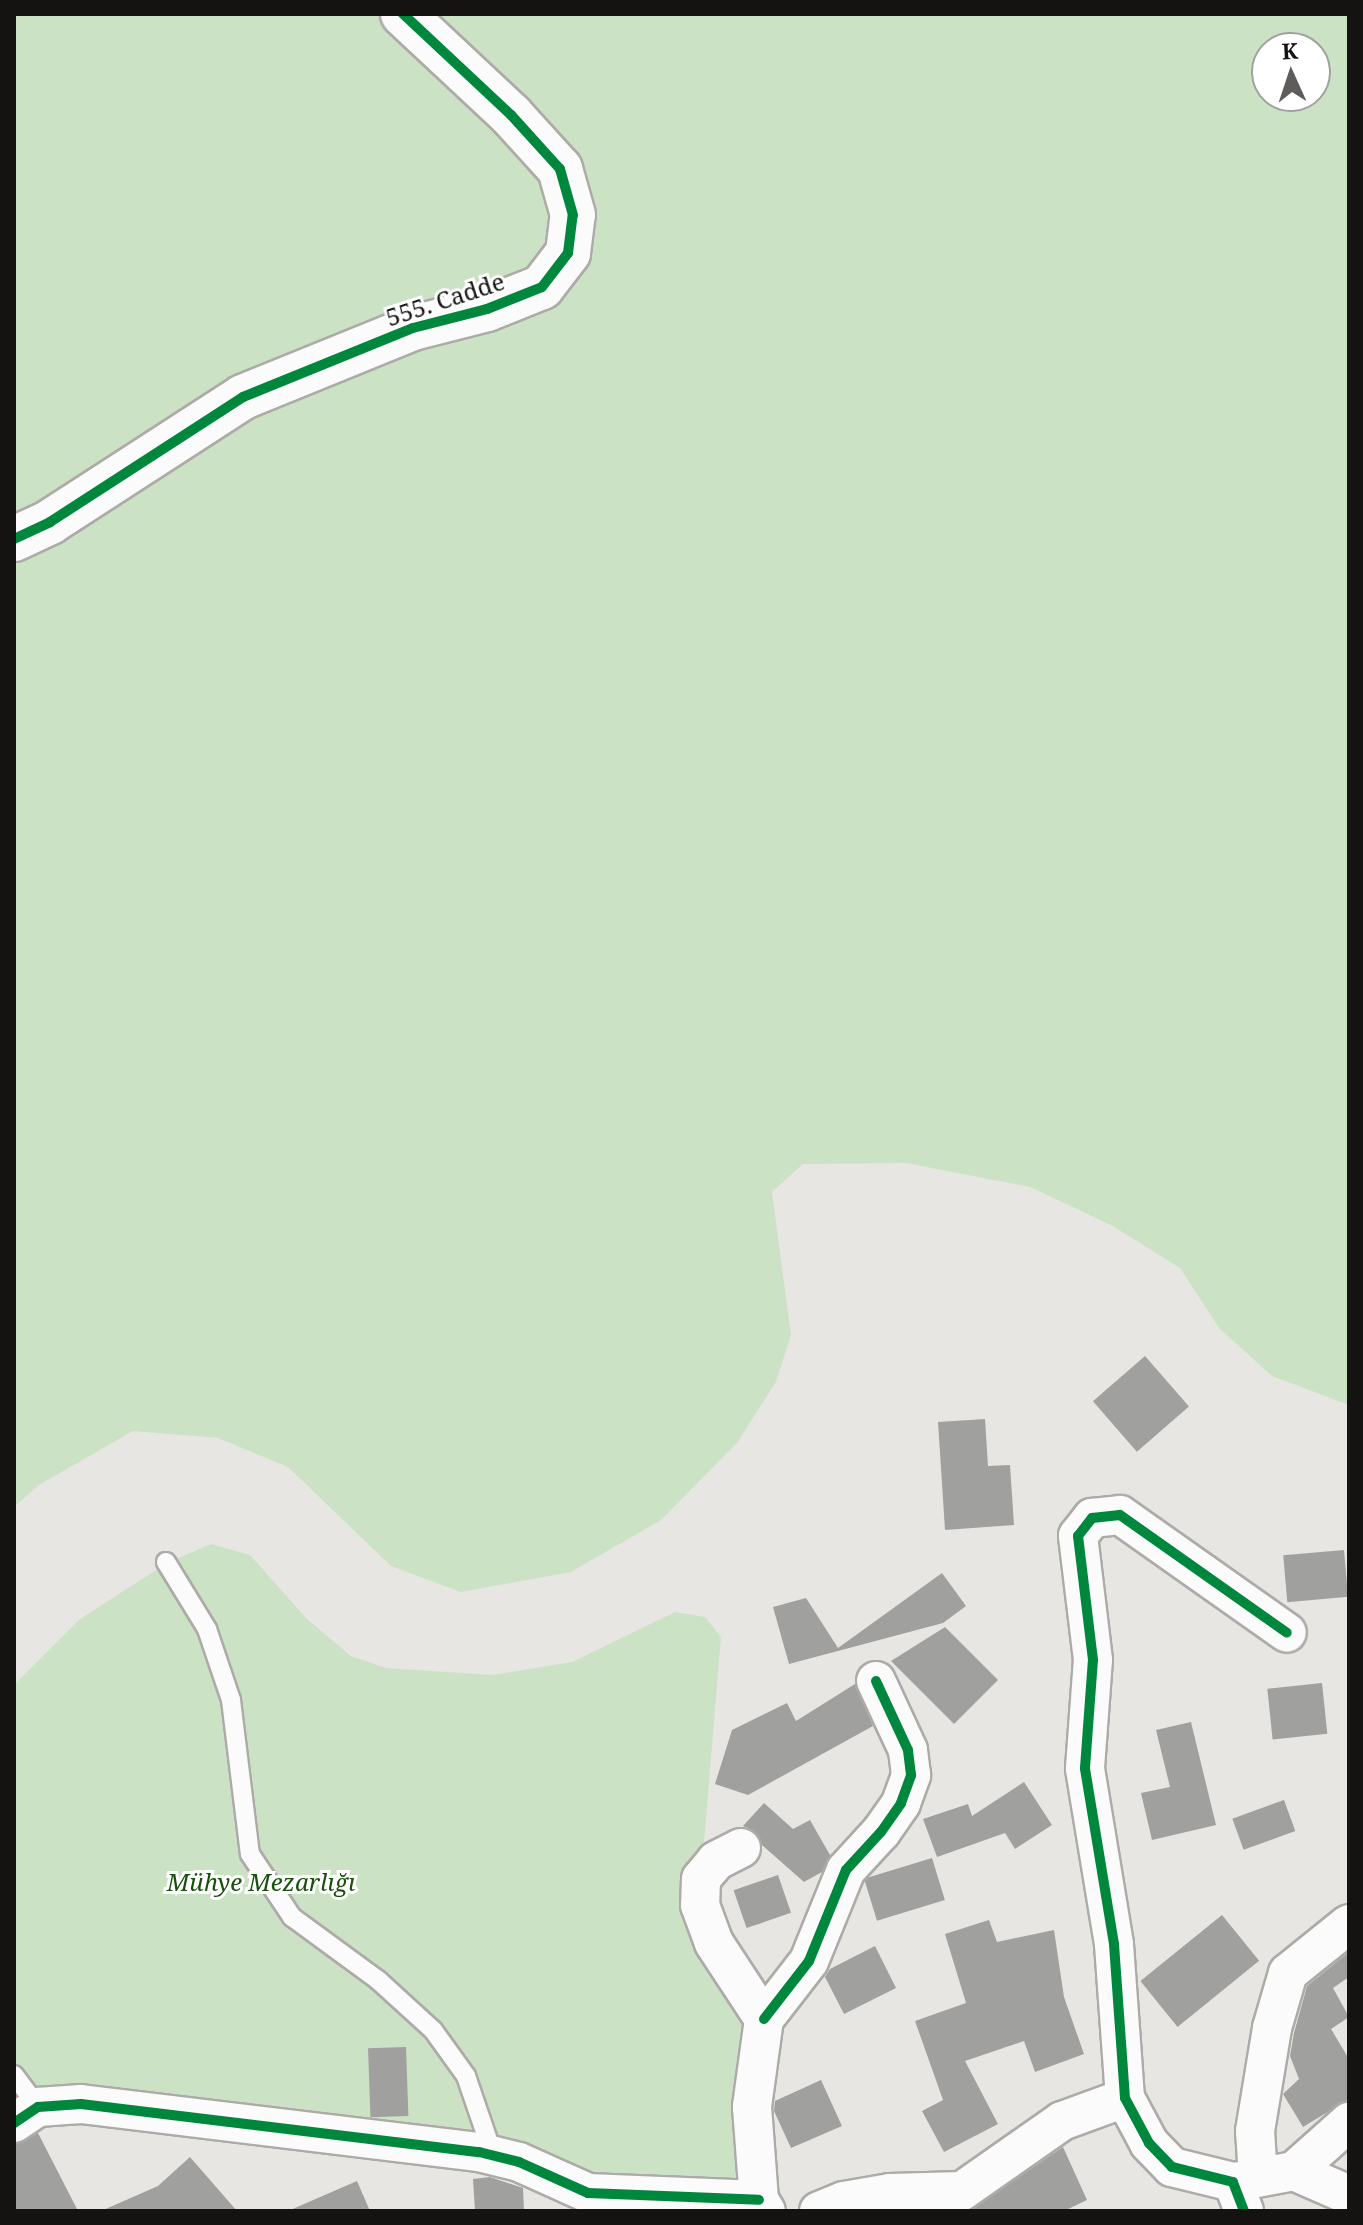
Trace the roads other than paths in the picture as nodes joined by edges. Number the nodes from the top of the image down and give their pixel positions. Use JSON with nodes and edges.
{"nodes":[{"id":1,"x":403,"y":14,"type":"edge"},
{"id":2,"x":14,"y":539,"type":"edge"},
{"id":3,"x":166,"y":1562,"type":"dead end"},
{"id":4,"x":1287,"y":1633,"type":"dead end"},
{"id":5,"x":876,"y":1681,"type":"dead end"},
{"id":6,"x":741,"y":1848,"type":"dead end"},
{"id":7,"x":1349,"y":1924,"type":"edge"},
{"id":8,"x":764,"y":2019,"type":"junction"},
{"id":9,"x":14,"y":2075,"type":"edge"},
{"id":10,"x":1125,"y":2098,"type":"junction"},
{"id":11,"x":26,"y":2115,"type":"edge"},
{"id":12,"x":1349,"y":2122,"type":"edge"},
{"id":13,"x":493,"y":2156,"type":"junction"},
{"id":14,"x":1257,"y":2185,"type":"edge"},
{"id":15,"x":1349,"y":2195,"type":"edge"},
{"id":16,"x":967,"y":2201,"type":"edge"},
{"id":17,"x":763,"y":2205,"type":"edge"},
{"id":18,"x":819,"y":2211,"type":"edge"}],
"edges":[{"from":1,"to":2,"type":"street","name":"555. Cadde"},
{"from":3,"to":13,"type":"lane"},
{"from":4,"to":10,"type":"street"},
{"from":5,"to":8,"type":"street"},
{"from":6,"to":8,"type":"street"},
{"from":7,"to":14,"type":"street"},
{"from":8,"to":17,"type":"street"},
{"from":9,"to":11,"type":"lane"},
{"from":10,"to":14,"type":"street"},
{"from":10,"to":16,"type":"street"},
{"from":11,"to":13,"type":"street"},
{"from":12,"to":14,"type":"street"},
{"from":13,"to":17,"type":"street"},
{"from":14,"to":15,"type":"street"},
{"from":16,"to":18,"type":"street"}]}
